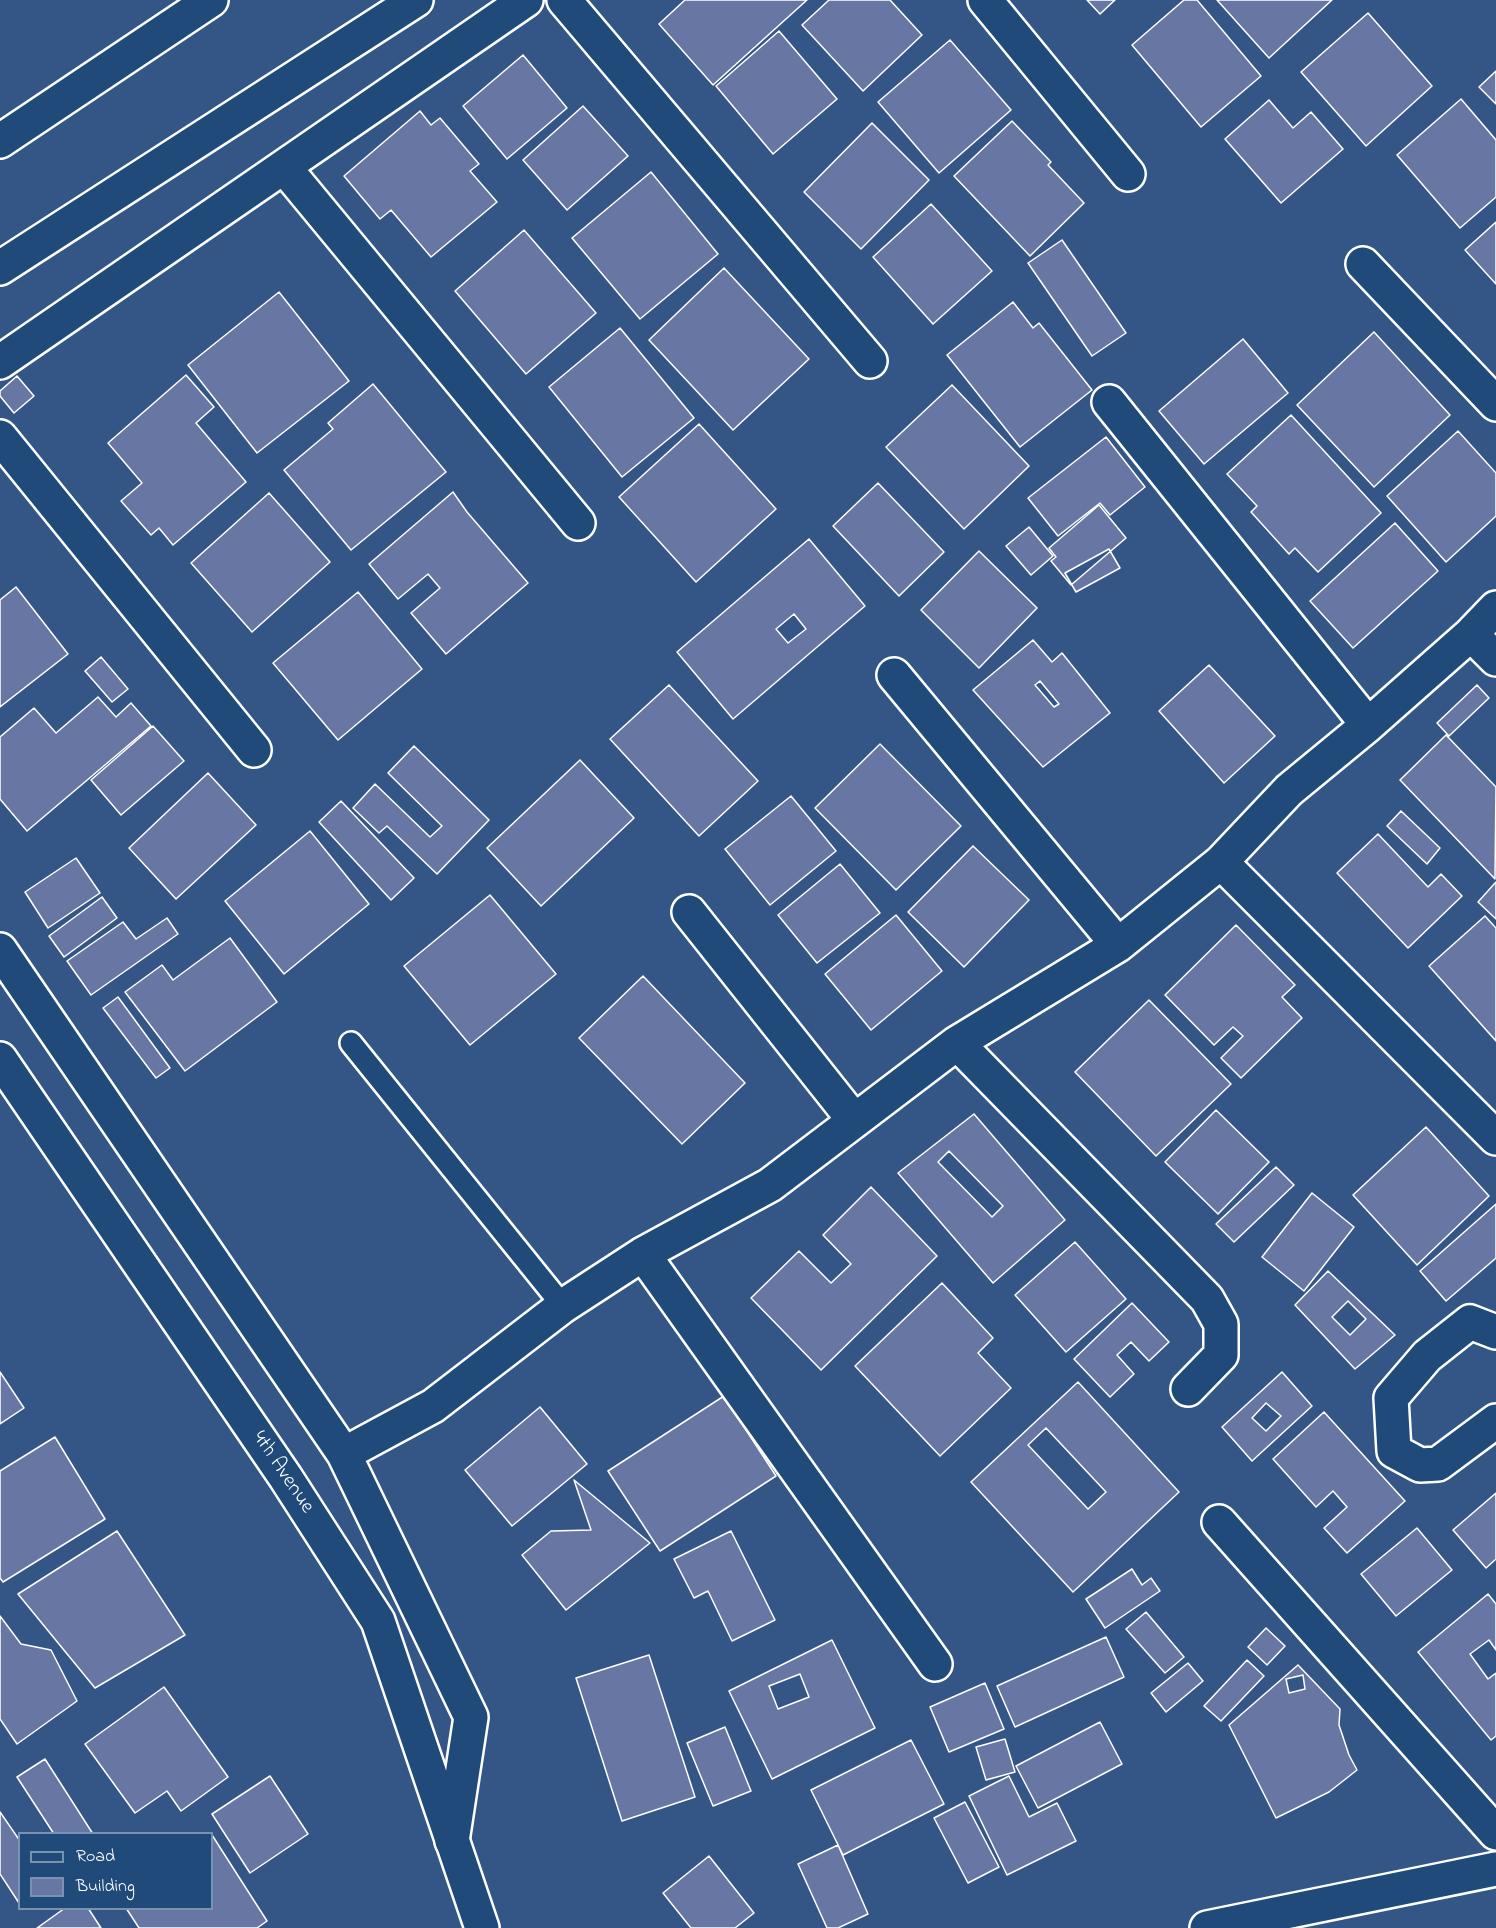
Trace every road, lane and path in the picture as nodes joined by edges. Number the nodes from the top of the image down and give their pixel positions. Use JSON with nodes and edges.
{"nodes":[{"id":1,"x":211,"y":0,"type":"edge"},
{"id":2,"x":416,"y":0,"type":"edge"},
{"id":3,"x":526,"y":0,"type":"edge"},
{"id":4,"x":564,"y":0,"type":"edge"},
{"id":5,"x":985,"y":0,"type":"edge"},
{"id":6,"x":0,"y":141,"type":"edge"},
{"id":7,"x":284,"y":167,"type":"junction"},
{"id":8,"x":1128,"y":174,"type":"dead end"},
{"id":9,"x":1363,"y":264,"type":"dead end"},
{"id":10,"x":0,"y":268,"type":"edge"},
{"id":11,"x":870,"y":361,"type":"dead end"},
{"id":12,"x":0,"y":362,"type":"edge"},
{"id":13,"x":1109,"y":402,"type":"dead end"},
{"id":14,"x":1496,"y":404,"type":"edge"},
{"id":15,"x":0,"y":437,"type":"edge"},
{"id":16,"x":578,"y":523,"type":"dead end"},
{"id":17,"x":1496,"y":608,"type":"edge"},
{"id":18,"x":1471,"y":634,"type":"junction"},
{"id":19,"x":1496,"y":659,"type":"edge"},
{"id":20,"x":894,"y":675,"type":"dead end"},
{"id":21,"x":1368,"y":725,"type":"junction"},
{"id":22,"x":254,"y":750,"type":"dead end"},
{"id":23,"x":1221,"y":862,"type":"junction"},
{"id":24,"x":689,"y":912,"type":"dead end"},
{"id":25,"x":1118,"y":945,"type":"junction"},
{"id":26,"x":0,"y":950,"type":"edge"},
{"id":27,"x":351,"y":1043,"type":"dead end"},
{"id":28,"x":957,"y":1043,"type":"junction"},
{"id":29,"x":0,"y":1059,"type":"edge"},
{"id":30,"x":854,"y":1120,"type":"junction"},
{"id":31,"x":1496,"y":1138,"type":"edge"},
{"id":32,"x":643,"y":1254,"type":"junction"},
{"id":33,"x":563,"y":1306,"type":"junction"},
{"id":34,"x":1496,"y":1332,"type":"edge"},
{"id":35,"x":1188,"y":1389,"type":"dead end"},
{"id":36,"x":1496,"y":1422,"type":"edge"},
{"id":37,"x":344,"y":1455,"type":"junction"},
{"id":38,"x":1219,"y":1522,"type":"dead end"},
{"id":39,"x":935,"y":1664,"type":"dead end"},
{"id":40,"x":1496,"y":1833,"type":"edge"},
{"id":41,"x":452,"y":1841,"type":"junction"},
{"id":42,"x":1496,"y":1869,"type":"edge"},
{"id":43,"x":482,"y":1928,"type":"edge"},
{"id":44,"x":1208,"y":1928,"type":"edge"}],
"edges":[{"from":1,"to":6,"type":"street"},
{"from":2,"to":10,"type":"street"},
{"from":3,"to":7,"type":"street"},
{"from":4,"to":11,"type":"street"},
{"from":5,"to":8,"type":"street"},
{"from":7,"to":12,"type":"street"},
{"from":7,"to":16,"type":"street"},
{"from":9,"to":14,"type":"street"},
{"from":13,"to":21,"type":"street"},
{"from":15,"to":22,"type":"street"},
{"from":17,"to":18,"type":"street"},
{"from":18,"to":19,"type":"street"},
{"from":18,"to":21,"type":"street"},
{"from":20,"to":25,"type":"street"},
{"from":21,"to":23,"type":"street"},
{"from":23,"to":25,"type":"street"},
{"from":23,"to":31,"type":"street"},
{"from":24,"to":30,"type":"street"},
{"from":25,"to":28,"type":"street"},
{"from":26,"to":37,"type":"street"},
{"from":27,"to":33,"type":"lane"},
{"from":28,"to":30,"type":"street"},
{"from":28,"to":35,"type":"street"},
{"from":29,"to":41,"type":"street","name":"4th Avenue"},
{"from":30,"to":32,"type":"street"},
{"from":32,"to":33,"type":"street"},
{"from":32,"to":39,"type":"street"},
{"from":33,"to":37,"type":"street"},
{"from":34,"to":36,"type":"street"},
{"from":37,"to":41,"type":"street"},
{"from":38,"to":40,"type":"street"},
{"from":41,"to":43,"type":"street","name":"4th Avenue"},
{"from":42,"to":44,"type":"street"}]}
